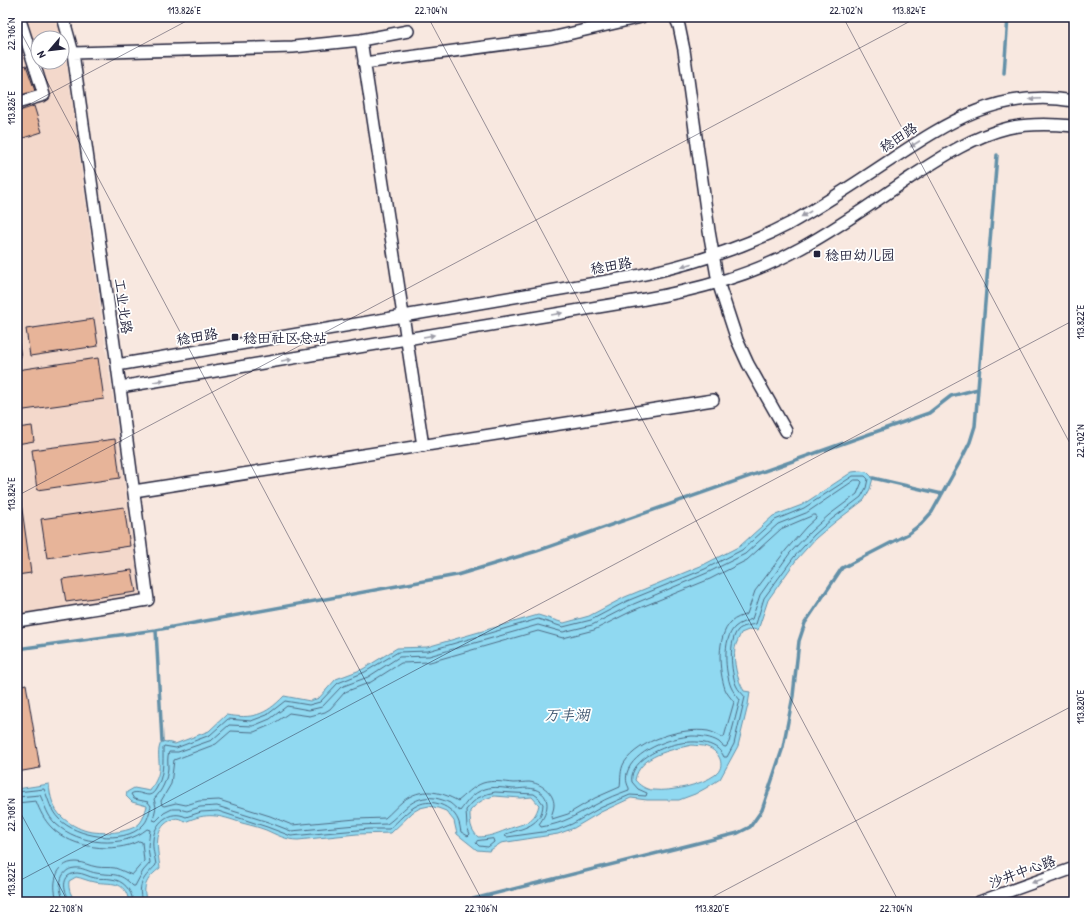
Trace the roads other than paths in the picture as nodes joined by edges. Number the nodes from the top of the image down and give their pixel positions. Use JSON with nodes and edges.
{"nodes":[{"id":1,"x":19,"y":17,"type":"edge"},
{"id":2,"x":63,"y":17,"type":"edge"},
{"id":3,"x":641,"y":17,"type":"edge"},
{"id":4,"x":675,"y":17,"type":"edge"},
{"id":5,"x":408,"y":31,"type":"dead end"},
{"id":6,"x":361,"y":40,"type":"junction"},
{"id":7,"x":73,"y":52,"type":"junction"},
{"id":8,"x":364,"y":63,"type":"junction"},
{"id":9,"x":1074,"y":101,"type":"edge"},
{"id":10,"x":17,"y":103,"type":"edge"},
{"id":11,"x":1074,"y":126,"type":"edge"},
{"id":12,"x":713,"y":257,"type":"junction"},
{"id":13,"x":718,"y":282,"type":"junction"},
{"id":14,"x":403,"y":316,"type":"junction"},
{"id":15,"x":406,"y":340,"type":"junction"},
{"id":16,"x":117,"y":365,"type":"junction"},
{"id":17,"x":120,"y":387,"type":"junction"},
{"id":18,"x":713,"y":400,"type":"dead end"},
{"id":19,"x":786,"y":430,"type":"dead end"},
{"id":20,"x":422,"y":446,"type":"junction"},
{"id":21,"x":134,"y":491,"type":"junction"},
{"id":22,"x":17,"y":621,"type":"edge"},
{"id":23,"x":1074,"y":868,"type":"edge"},
{"id":24,"x":979,"y":902,"type":"edge"}],
"edges":[{"from":1,"to":10,"type":"street"},
{"from":2,"to":7,"type":"street","name":"工业北路"},
{"from":3,"to":8,"type":"street"},
{"from":4,"to":12,"type":"street"},
{"from":5,"to":6,"type":"street"},
{"from":6,"to":7,"type":"street"},
{"from":6,"to":8,"type":"street"},
{"from":7,"to":16,"type":"street","name":"工业北路"},
{"from":8,"to":14,"type":"street"},
{"from":9,"to":12,"type":"street","name":"稔田路","one_way":true},
{"from":11,"to":13,"type":"street"},
{"from":12,"to":13,"type":"street"},
{"from":12,"to":14,"type":"street","name":"稔田路","one_way":true},
{"from":15,"to":13,"type":"street","one_way":true},
{"from":13,"to":19,"type":"street"},
{"from":14,"to":15,"type":"street"},
{"from":14,"to":16,"type":"street","name":"稔田路"},
{"from":17,"to":15,"type":"street","one_way":true},
{"from":15,"to":20,"type":"street"},
{"from":16,"to":17,"type":"street","name":"工业北路"},
{"from":17,"to":21,"type":"street","name":"工业北路"},
{"from":18,"to":20,"type":"street"},
{"from":20,"to":21,"type":"street"},
{"from":21,"to":22,"type":"street","name":"工业北路"},
{"from":23,"to":24,"type":"street","name":"沙井中心路","one_way":true}]}
